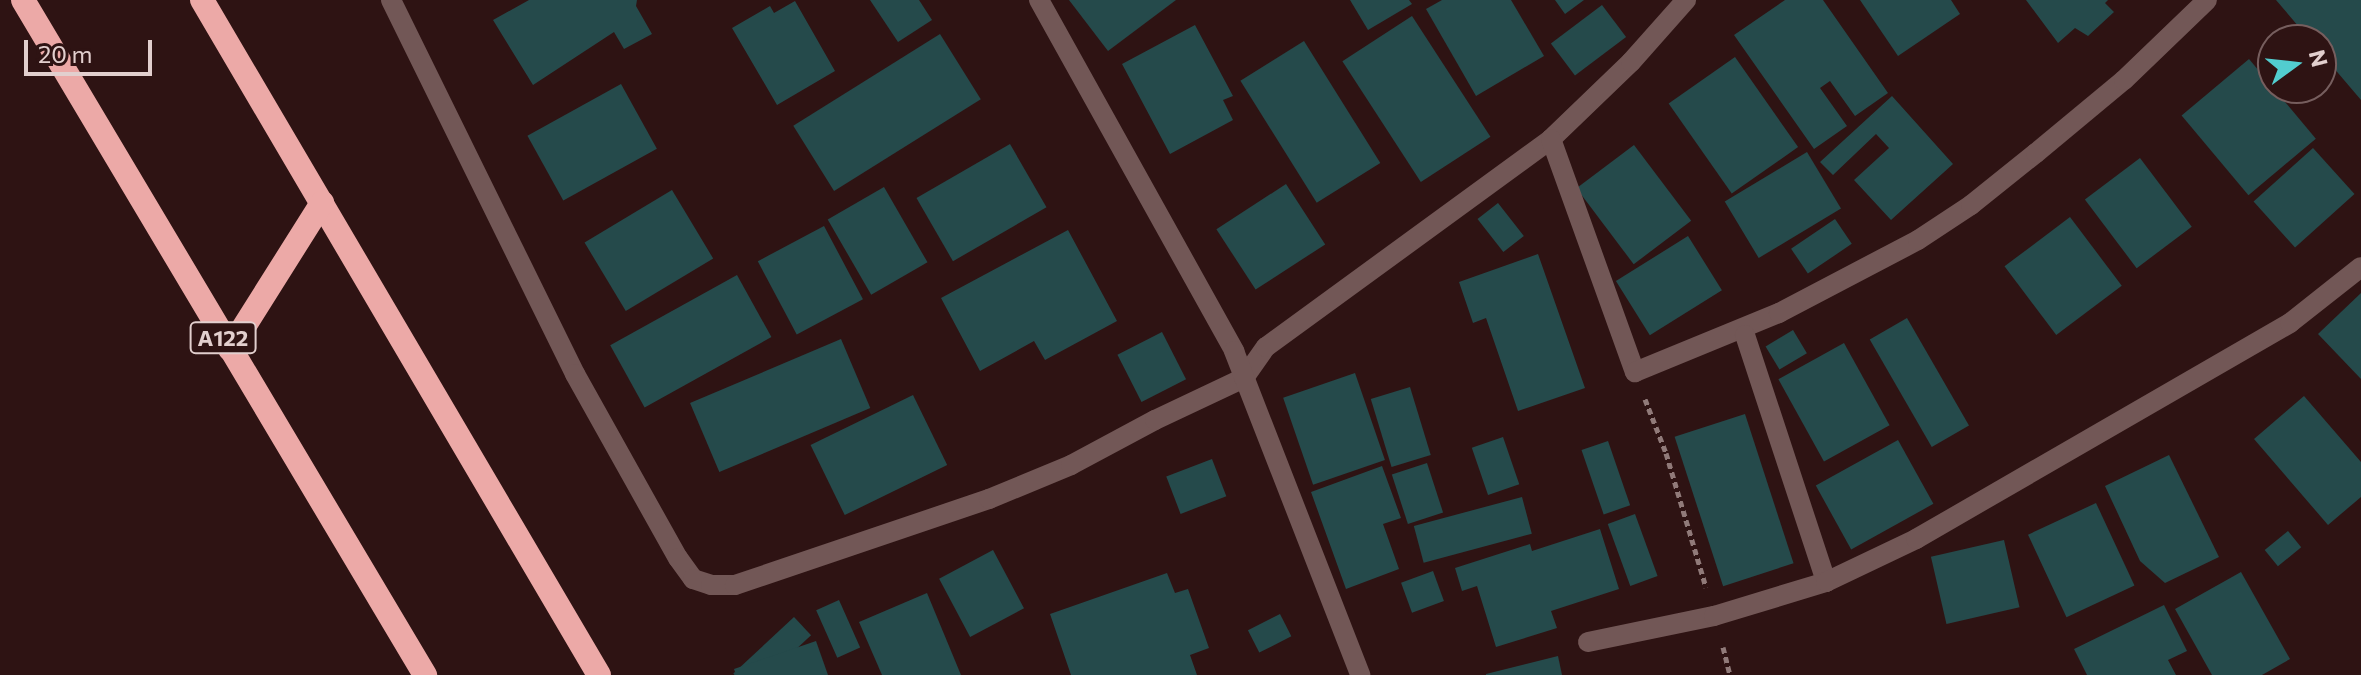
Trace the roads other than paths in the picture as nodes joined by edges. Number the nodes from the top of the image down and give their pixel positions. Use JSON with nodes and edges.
{"nodes":[{"id":1,"x":23,"y":0,"type":"edge"},
{"id":2,"x":202,"y":0,"type":"edge"},
{"id":3,"x":391,"y":0,"type":"edge"},
{"id":4,"x":1039,"y":0,"type":"edge"},
{"id":5,"x":1686,"y":0,"type":"edge"},
{"id":6,"x":2207,"y":0,"type":"edge"},
{"id":7,"x":1551,"y":139,"type":"junction"},
{"id":8,"x":322,"y":203,"type":"junction"},
{"id":9,"x":2361,"y":267,"type":"edge"},
{"id":10,"x":1745,"y":335,"type":"dead end"},
{"id":11,"x":230,"y":349,"type":"junction"},
{"id":12,"x":1244,"y":378,"type":"junction"},
{"id":13,"x":1826,"y":582,"type":"junction"},
{"id":14,"x":1588,"y":642,"type":"dead end"},
{"id":15,"x":425,"y":675,"type":"edge"},
{"id":16,"x":599,"y":675,"type":"edge"},
{"id":17,"x":1360,"y":675,"type":"edge"}],
"edges":[{"from":1,"to":11,"type":"highway","number":"A122"},
{"from":2,"to":8,"type":"highway"},
{"from":3,"to":12,"type":"street"},
{"from":4,"to":12,"type":"street"},
{"from":5,"to":7,"type":"street"},
{"from":6,"to":7,"type":"street"},
{"from":7,"to":12,"type":"street"},
{"from":8,"to":11,"type":"highway"},
{"from":8,"to":16,"type":"highway"},
{"from":9,"to":13,"type":"street"},
{"from":10,"to":13,"type":"street"},
{"from":11,"to":15,"type":"highway","number":"A122"},
{"from":12,"to":17,"type":"street"},
{"from":13,"to":14,"type":"street"}]}
